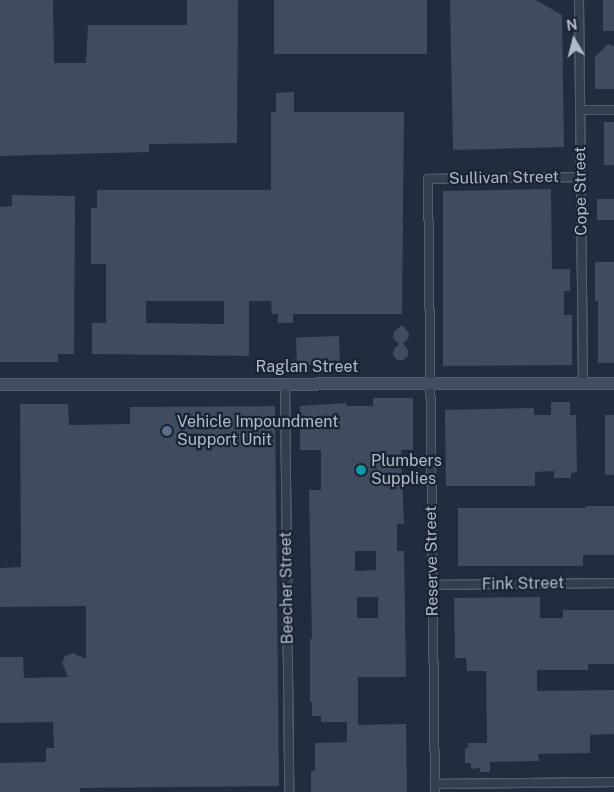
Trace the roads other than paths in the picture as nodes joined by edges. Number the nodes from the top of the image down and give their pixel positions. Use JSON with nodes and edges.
{"nodes":[{"id":1,"x":578,"y":0,"type":"edge"},
{"id":2,"x":580,"y":110,"type":"junction"},
{"id":3,"x":614,"y":110,"type":"edge"},
{"id":4,"x":580,"y":178,"type":"junction"},
{"id":5,"x":428,"y":179,"type":"joint"},
{"id":6,"x":430,"y":383,"type":"junction"},
{"id":7,"x":583,"y":383,"type":"junction"},
{"id":8,"x":614,"y":383,"type":"edge"},
{"id":9,"x":0,"y":384,"type":"edge"},
{"id":10,"x":285,"y":384,"type":"junction"},
{"id":11,"x":614,"y":583,"type":"edge"},
{"id":12,"x":432,"y":585,"type":"junction"},
{"id":13,"x":614,"y":782,"type":"edge"},
{"id":14,"x":435,"y":788,"type":"edge"},
{"id":15,"x":289,"y":792,"type":"edge"}],
"edges":[{"from":1,"to":2,"type":"street","name":"Cope Street"},
{"from":2,"to":3,"type":"street"},
{"from":2,"to":4,"type":"street","name":"Cope Street"},
{"from":4,"to":5,"type":"street","name":"Sullivan Street"},
{"from":4,"to":7,"type":"street","name":"Cope Street"},
{"from":5,"to":6,"type":"street","name":"Reserve Street"},
{"from":6,"to":7,"type":"street","name":"Raglan Street"},
{"from":6,"to":10,"type":"street","name":"Raglan Street"},
{"from":6,"to":12,"type":"street","name":"Reserve Street"},
{"from":7,"to":8,"type":"street","name":"Raglan Street"},
{"from":9,"to":10,"type":"street","name":"Raglan Street"},
{"from":10,"to":15,"type":"street","name":"Beecher Street"},
{"from":11,"to":12,"type":"street","name":"Fink Street"},
{"from":12,"to":14,"type":"street","name":"Reserve Street"},
{"from":13,"to":14,"type":"street"}]}
